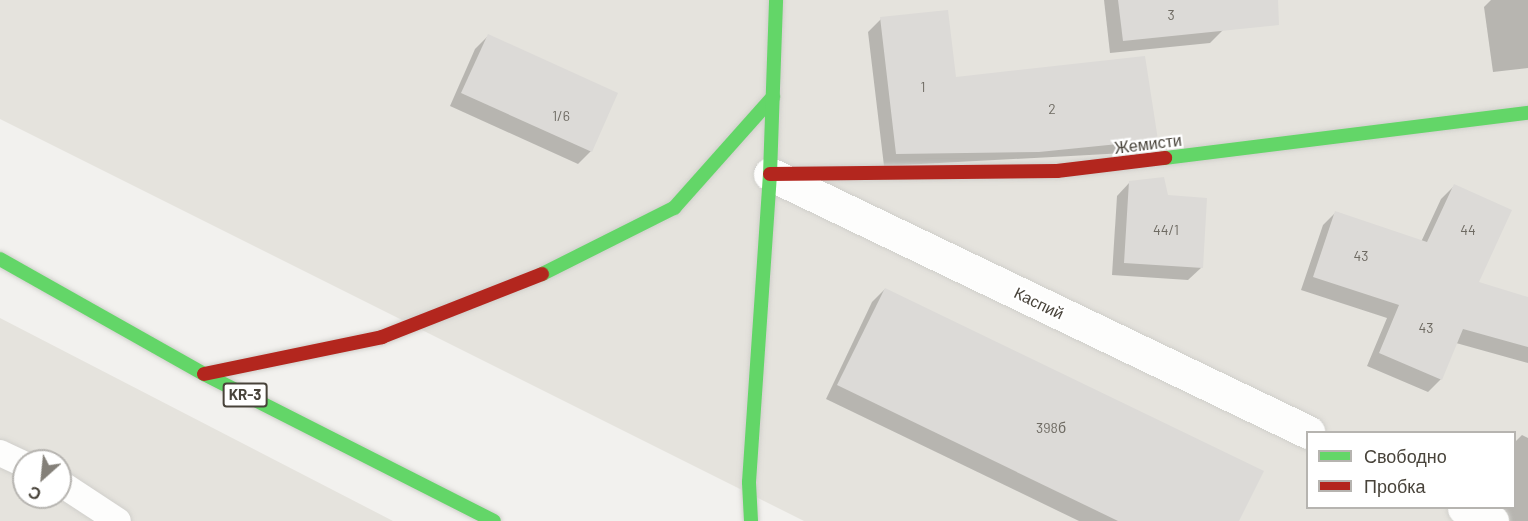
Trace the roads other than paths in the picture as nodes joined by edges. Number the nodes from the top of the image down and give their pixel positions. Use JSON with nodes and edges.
{"nodes":[{"id":1,"x":776,"y":0,"type":"edge"},
{"id":2,"x":773,"y":97,"type":"junction"},
{"id":3,"x":1528,"y":113,"type":"edge"},
{"id":4,"x":770,"y":174,"type":"junction"},
{"id":5,"x":0,"y":259,"type":"edge"},
{"id":6,"x":204,"y":374,"type":"junction"},
{"id":7,"x":1306,"y":431,"type":"edge"},
{"id":8,"x":72,"y":491,"type":"edge"},
{"id":9,"x":1468,"y":509,"type":"edge"},
{"id":10,"x":118,"y":521,"type":"edge"},
{"id":11,"x":494,"y":521,"type":"edge"},
{"id":12,"x":751,"y":521,"type":"edge"},
{"id":13,"x":1492,"y":521,"type":"edge"}],
"edges":[{"from":1,"to":2,"type":"street"},
{"from":2,"to":4,"type":"street"},
{"from":2,"to":6,"type":"street"},
{"from":3,"to":4,"type":"street","name":"Жемисти"},
{"from":4,"to":7,"type":"street","name":"Каспий"},
{"from":4,"to":12,"type":"street"},
{"from":5,"to":6,"type":"street","number":"KR-3"},
{"from":6,"to":11,"type":"street","number":"KR-3"},
{"from":8,"to":10,"type":"lane"},
{"from":9,"to":13,"type":"street"}]}
